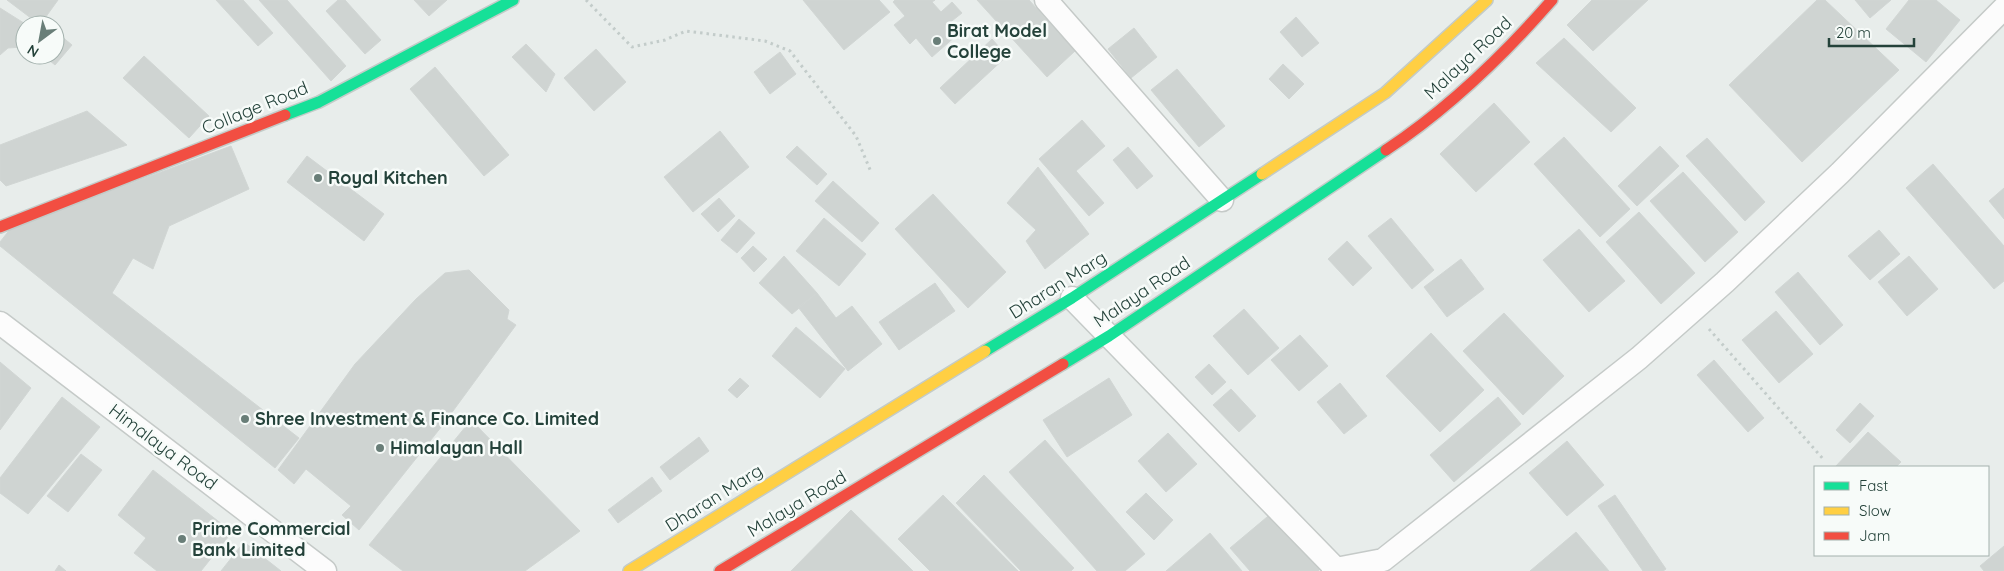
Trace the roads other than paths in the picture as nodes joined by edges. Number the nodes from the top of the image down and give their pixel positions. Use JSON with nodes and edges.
{"nodes":[{"id":1,"x":511,"y":0,"type":"edge"},
{"id":2,"x":1046,"y":0,"type":"edge"},
{"id":3,"x":1486,"y":0,"type":"edge"},
{"id":4,"x":1552,"y":0,"type":"edge"},
{"id":5,"x":2004,"y":8,"type":"edge"},
{"id":6,"x":1222,"y":200,"type":"junction"},
{"id":7,"x":0,"y":227,"type":"edge"},
{"id":8,"x":1072,"y":298,"type":"junction"},
{"id":9,"x":0,"y":323,"type":"edge"},
{"id":10,"x":1109,"y":336,"type":"junction"},
{"id":11,"x":1336,"y":570,"type":"edge"},
{"id":12,"x":325,"y":571,"type":"edge"},
{"id":13,"x":629,"y":571,"type":"edge"},
{"id":14,"x":720,"y":571,"type":"edge"}],
"edges":[{"from":1,"to":7,"type":"main road","name":"Collage Road"},
{"from":2,"to":6,"type":"street"},
{"from":3,"to":6,"type":"main road","name":"Dharan Marg"},
{"from":4,"to":10,"type":"main road","name":"Malaya Road"},
{"from":5,"to":11,"type":"street"},
{"from":6,"to":8,"type":"main road","name":"Dharan Marg"},
{"from":8,"to":10,"type":"street"},
{"from":8,"to":13,"type":"main road","name":"Dharan Marg"},
{"from":9,"to":12,"type":"street","name":"Himalaya Road"},
{"from":10,"to":11,"type":"street"},
{"from":10,"to":14,"type":"main road","name":"Malaya Road"}]}
